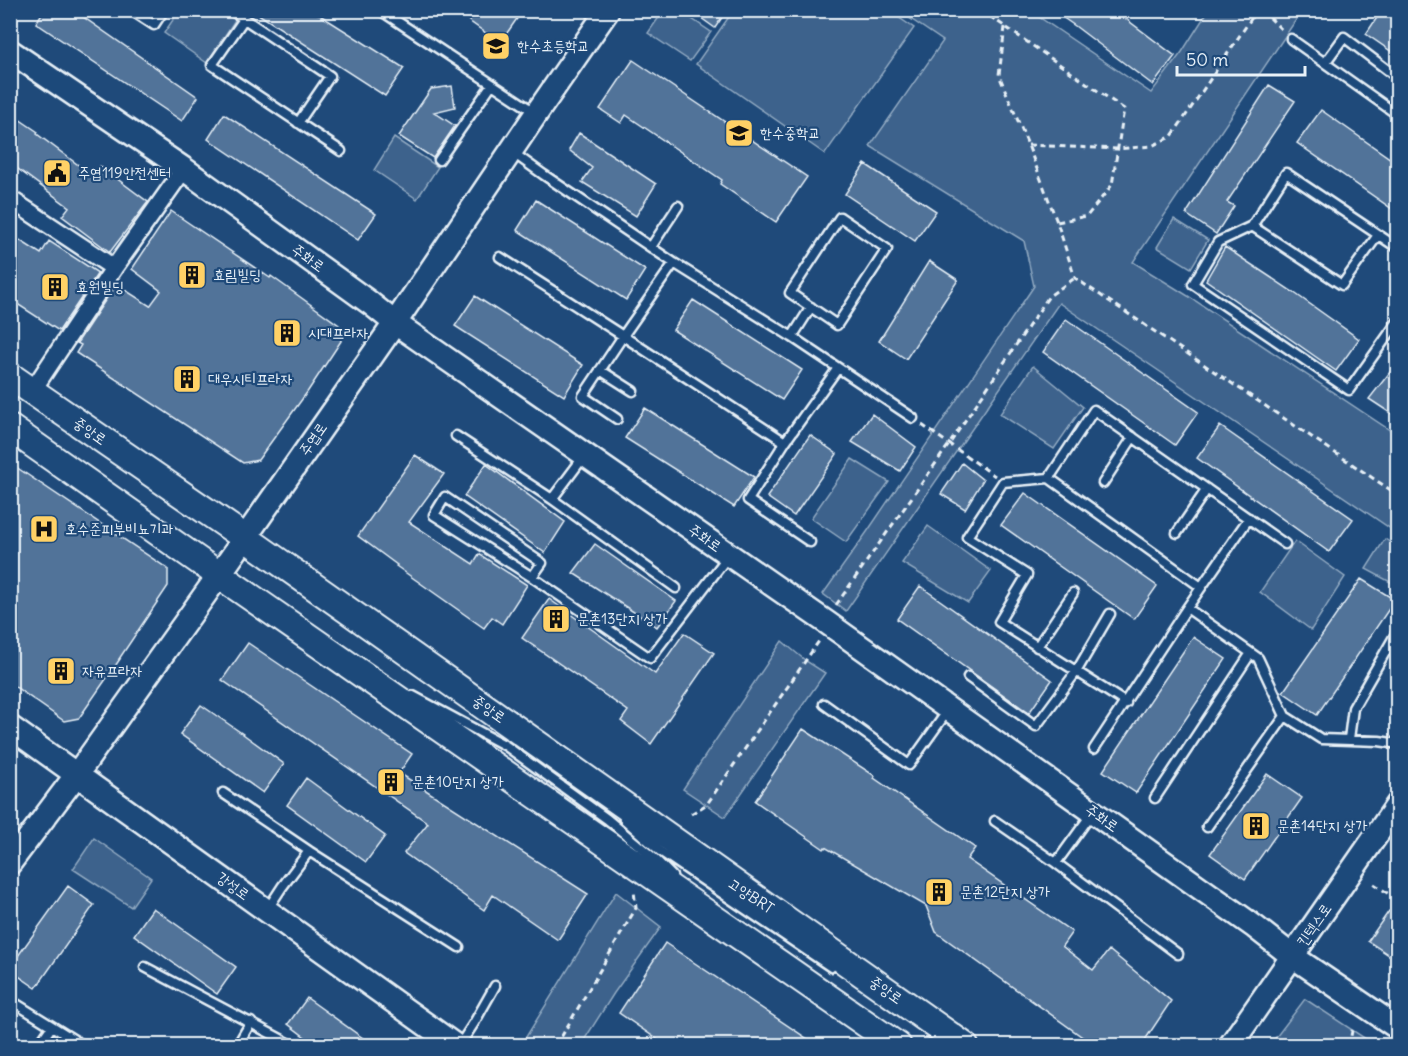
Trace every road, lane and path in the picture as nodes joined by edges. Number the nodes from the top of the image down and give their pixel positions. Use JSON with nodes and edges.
{"nodes":[{"id":1,"x":131,"y":10,"type":"edge"},
{"id":2,"x":164,"y":10,"type":"edge"},
{"id":3,"x":231,"y":10,"type":"edge"},
{"id":4,"x":380,"y":10,"type":"edge"},
{"id":5,"x":608,"y":10,"type":"edge"},
{"id":6,"x":981,"y":10,"type":"edge"},
{"id":7,"x":1260,"y":10,"type":"edge"},
{"id":8,"x":244,"y":19,"type":"junction"},
{"id":9,"x":1005,"y":27,"type":"junction"},
{"id":10,"x":1291,"y":39,"type":"joint"},
{"id":11,"x":10,"y":51,"type":"edge"},
{"id":12,"x":1324,"y":63,"type":"junction"},
{"id":13,"x":1398,"y":78,"type":"edge"},
{"id":14,"x":492,"y":84,"type":"junction"},
{"id":15,"x":536,"y":114,"type":"junction"},
{"id":16,"x":1398,"y":115,"type":"edge"},
{"id":17,"x":298,"y":123,"type":"junction"},
{"id":18,"x":1028,"y":145,"type":"junction"},
{"id":19,"x":1117,"y":149,"type":"junction"},
{"id":20,"x":341,"y":151,"type":"dead end"},
{"id":21,"x":512,"y":152,"type":"junction"},
{"id":22,"x":439,"y":160,"type":"dead end"},
{"id":23,"x":184,"y":170,"type":"junction"},
{"id":24,"x":10,"y":199,"type":"edge"},
{"id":25,"x":678,"y":206,"type":"dead end"},
{"id":26,"x":1057,"y":222,"type":"junction"},
{"id":27,"x":1252,"y":226,"type":"junction"},
{"id":28,"x":1378,"y":235,"type":"junction"},
{"id":29,"x":651,"y":247,"type":"junction"},
{"id":30,"x":1398,"y":248,"type":"edge"},
{"id":31,"x":500,"y":257,"type":"dead end"},
{"id":32,"x":674,"y":263,"type":"junction"},
{"id":33,"x":114,"y":268,"type":"junction"},
{"id":34,"x":1075,"y":278,"type":"junction"},
{"id":35,"x":811,"y":307,"type":"junction"},
{"id":36,"x":1398,"y":321,"type":"edge"},
{"id":37,"x":395,"y":322,"type":"junction"},
{"id":38,"x":623,"y":336,"type":"junction"},
{"id":39,"x":792,"y":337,"type":"junction"},
{"id":40,"x":838,"y":368,"type":"junction"},
{"id":41,"x":600,"y":370,"type":"junction"},
{"id":42,"x":10,"y":376,"type":"edge"},
{"id":43,"x":32,"y":391,"type":"junction"},
{"id":44,"x":633,"y":391,"type":"dead end"},
{"id":45,"x":913,"y":418,"type":"joint"},
{"id":46,"x":617,"y":419,"type":"dead end"},
{"id":47,"x":10,"y":428,"type":"edge"},
{"id":48,"x":456,"y":436,"type":"dead end"},
{"id":49,"x":1133,"y":436,"type":"junction"},
{"id":50,"x":785,"y":442,"type":"junction"},
{"id":51,"x":950,"y":443,"type":"junction"},
{"id":52,"x":585,"y":454,"type":"junction"},
{"id":53,"x":1049,"y":478,"type":"junction"},
{"id":54,"x":1003,"y":482,"type":"junction"},
{"id":55,"x":1103,"y":483,"type":"dead end"},
{"id":56,"x":1207,"y":489,"type":"junction"},
{"id":57,"x":1398,"y":495,"type":"edge"},
{"id":58,"x":552,"y":499,"type":"junction"},
{"id":59,"x":1249,"y":518,"type":"junction"},
{"id":60,"x":1177,"y":533,"type":"dead end"},
{"id":61,"x":244,"y":537,"type":"junction"},
{"id":62,"x":810,"y":542,"type":"dead end"},
{"id":63,"x":1285,"y":544,"type":"dead end"},
{"id":64,"x":730,"y":555,"type":"junction"},
{"id":65,"x":219,"y":575,"type":"junction"},
{"id":66,"x":532,"y":577,"type":"junction"},
{"id":67,"x":1202,"y":587,"type":"junction"},
{"id":68,"x":676,"y":588,"type":"dead end"},
{"id":69,"x":1073,"y":593,"type":"dead end"},
{"id":70,"x":833,"y":608,"type":"dead end"},
{"id":71,"x":1187,"y":608,"type":"junction"},
{"id":72,"x":1110,"y":614,"type":"dead end"},
{"id":73,"x":1398,"y":630,"type":"edge"},
{"id":74,"x":820,"y":640,"type":"dead end"},
{"id":75,"x":316,"y":642,"type":"junction"},
{"id":76,"x":1037,"y":647,"type":"junction"},
{"id":77,"x":1251,"y":653,"type":"junction"},
{"id":78,"x":1076,"y":672,"type":"junction"},
{"id":79,"x":968,"y":677,"type":"dead end"},
{"id":80,"x":396,"y":686,"type":"dead end"},
{"id":81,"x":406,"y":691,"type":"dead end"},
{"id":82,"x":1126,"y":703,"type":"junction"},
{"id":83,"x":824,"y":704,"type":"dead end"},
{"id":84,"x":949,"y":709,"type":"junction"},
{"id":85,"x":1286,"y":716,"type":"junction"},
{"id":86,"x":10,"y":727,"type":"edge"},
{"id":87,"x":1350,"y":739,"type":"junction"},
{"id":88,"x":1398,"y":744,"type":"edge"},
{"id":89,"x":542,"y":747,"type":"junction"},
{"id":90,"x":1094,"y":749,"type":"dead end"},
{"id":91,"x":77,"y":774,"type":"junction"},
{"id":92,"x":223,"y":793,"type":"dead end"},
{"id":93,"x":1155,"y":798,"type":"dead end"},
{"id":94,"x":1398,"y":804,"type":"edge"},
{"id":95,"x":609,"y":806,"type":"dead end"},
{"id":96,"x":1093,"y":812,"type":"junction"},
{"id":97,"x":618,"y":814,"type":"dead end"},
{"id":98,"x":691,"y":814,"type":"dead end"},
{"id":99,"x":995,"y":821,"type":"dead end"},
{"id":100,"x":1207,"y":827,"type":"dead end"},
{"id":101,"x":309,"y":851,"type":"junction"},
{"id":102,"x":10,"y":863,"type":"edge"},
{"id":103,"x":1056,"y":863,"type":"junction"},
{"id":104,"x":1374,"y":884,"type":"dead end"},
{"id":105,"x":634,"y":891,"type":"dead end"},
{"id":106,"x":1398,"y":900,"type":"edge"},
{"id":107,"x":267,"y":910,"type":"junction"},
{"id":108,"x":734,"y":931,"type":"junction"},
{"id":109,"x":459,"y":947,"type":"dead end"},
{"id":110,"x":1178,"y":954,"type":"dead end"},
{"id":111,"x":1292,"y":956,"type":"junction"},
{"id":112,"x":145,"y":967,"type":"dead end"},
{"id":113,"x":843,"y":975,"type":"dead end"},
{"id":114,"x":495,"y":986,"type":"dead end"},
{"id":115,"x":873,"y":993,"type":"dead end"},
{"id":116,"x":10,"y":1000,"type":"edge"},
{"id":117,"x":251,"y":1022,"type":"junction"},
{"id":118,"x":52,"y":1026,"type":"junction"},
{"id":119,"x":1353,"y":1026,"type":"dead end"},
{"id":120,"x":1398,"y":1028,"type":"edge"},
{"id":121,"x":292,"y":1045,"type":"edge"},
{"id":122,"x":38,"y":1046,"type":"edge"},
{"id":123,"x":84,"y":1046,"type":"edge"},
{"id":124,"x":237,"y":1046,"type":"edge"},
{"id":125,"x":458,"y":1046,"type":"edge"},
{"id":126,"x":556,"y":1046,"type":"edge"},
{"id":127,"x":898,"y":1046,"type":"edge"},
{"id":128,"x":964,"y":1046,"type":"edge"},
{"id":129,"x":1230,"y":1046,"type":"edge"},
{"id":130,"x":1349,"y":1046,"type":"edge"}],
"edges":[{"from":1,"to":2,"type":"lane"},
{"from":3,"to":8,"type":"lane"},
{"from":4,"to":14,"type":"lane"},
{"from":5,"to":15,"type":"street","name":"주엽로"},
{"from":6,"to":9,"type":"path"},
{"from":7,"to":10,"type":"path"},
{"from":7,"to":19,"type":"path"},
{"from":8,"to":17,"type":"lane"},
{"from":8,"to":17,"type":"lane"},
{"from":9,"to":18,"type":"path"},
{"from":9,"to":19,"type":"path"},
{"from":10,"to":12,"type":"lane"},
{"from":11,"to":23,"type":"street","name":"주화로"},
{"from":12,"to":13,"type":"lane"},
{"from":12,"to":16,"type":"lane"},
{"from":14,"to":15,"type":"lane"},
{"from":14,"to":22,"type":"lane"},
{"from":15,"to":21,"type":"street","name":"주엽로"},
{"from":17,"to":20,"type":"lane"},
{"from":18,"to":19,"type":"path"},
{"from":18,"to":26,"type":"path"},
{"from":19,"to":26,"type":"path"},
{"from":21,"to":29,"type":"lane"},
{"from":21,"to":37,"type":"street","name":"주엽로"},
{"from":23,"to":33,"type":"street"},
{"from":23,"to":37,"type":"street","name":"주화로"},
{"from":24,"to":33,"type":"street"},
{"from":25,"to":29,"type":"lane"},
{"from":26,"to":34,"type":"path"},
{"from":27,"to":28,"type":"lane"},
{"from":27,"to":28,"type":"lane"},
{"from":27,"to":36,"type":"lane"},
{"from":28,"to":30,"type":"lane"},
{"from":29,"to":32,"type":"lane"},
{"from":31,"to":38,"type":"lane"},
{"from":32,"to":38,"type":"lane"},
{"from":32,"to":39,"type":"lane"},
{"from":33,"to":43,"type":"street"},
{"from":34,"to":51,"type":"path"},
{"from":34,"to":57,"type":"path"},
{"from":35,"to":35,"type":"lane"},
{"from":35,"to":39,"type":"lane"},
{"from":37,"to":52,"type":"street","name":"주화로"},
{"from":37,"to":61,"type":"street","name":"주엽로"},
{"from":38,"to":41,"type":"lane"},
{"from":38,"to":50,"type":"lane"},
{"from":39,"to":40,"type":"lane"},
{"from":40,"to":45,"type":"lane"},
{"from":40,"to":50,"type":"lane"},
{"from":41,"to":44,"type":"lane"},
{"from":41,"to":46,"type":"lane"},
{"from":42,"to":43,"type":"main road","name":"중앙로"},
{"from":43,"to":61,"type":"main road","name":"중앙로"},
{"from":45,"to":51,"type":"path"},
{"from":47,"to":65,"type":"main road"},
{"from":48,"to":58,"type":"lane"},
{"from":49,"to":53,"type":"lane"},
{"from":49,"to":55,"type":"lane"},
{"from":49,"to":56,"type":"lane"},
{"from":50,"to":62,"type":"lane"},
{"from":51,"to":54,"type":"path"},
{"from":51,"to":70,"type":"path"},
{"from":52,"to":58,"type":"lane"},
{"from":52,"to":64,"type":"street","name":"주화로"},
{"from":53,"to":54,"type":"lane"},
{"from":53,"to":67,"type":"lane"},
{"from":54,"to":76,"type":"lane"},
{"from":56,"to":59,"type":"lane"},
{"from":56,"to":60,"type":"lane"},
{"from":58,"to":68,"type":"lane"},
{"from":59,"to":63,"type":"lane"},
{"from":59,"to":67,"type":"lane"},
{"from":61,"to":65,"type":"street","name":"주엽로"},
{"from":61,"to":89,"type":"main road","name":"중앙로"},
{"from":64,"to":66,"type":"lane"},
{"from":64,"to":84,"type":"street","name":"주화로"},
{"from":65,"to":75,"type":"main road"},
{"from":65,"to":91,"type":"street","name":"주엽로"},
{"from":66,"to":66,"type":"lane"},
{"from":67,"to":71,"type":"lane"},
{"from":69,"to":76,"type":"lane"},
{"from":71,"to":77,"type":"lane"},
{"from":71,"to":82,"type":"lane"},
{"from":72,"to":78,"type":"lane"},
{"from":73,"to":87,"type":"lane"},
{"from":74,"to":98,"type":"path"},
{"from":75,"to":80,"type":"lane"},
{"from":75,"to":108,"type":"main road"},
{"from":76,"to":78,"type":"lane"},
{"from":77,"to":85,"type":"lane"},
{"from":77,"to":93,"type":"lane"},
{"from":78,"to":79,"type":"lane"},
{"from":78,"to":82,"type":"lane"},
{"from":81,"to":108,"type":"lane"},
{"from":82,"to":90,"type":"lane"},
{"from":83,"to":84,"type":"lane"},
{"from":84,"to":96,"type":"street","name":"주화로"},
{"from":85,"to":87,"type":"lane"},
{"from":85,"to":100,"type":"lane"},
{"from":86,"to":91,"type":"street","name":"강성로"},
{"from":87,"to":88,"type":"lane"},
{"from":89,"to":95,"type":"lane"},
{"from":89,"to":128,"type":"main road","name":"중앙로"},
{"from":91,"to":102,"type":"street","name":"주엽로"},
{"from":91,"to":107,"type":"street","name":"강성로"},
{"from":92,"to":101,"type":"lane"},
{"from":94,"to":111,"type":"street","name":"킨텍스로"},
{"from":96,"to":103,"type":"lane"},
{"from":96,"to":111,"type":"street","name":"주화로"},
{"from":97,"to":113,"type":"lane","name":"고양BRT"},
{"from":99,"to":103,"type":"lane"},
{"from":101,"to":107,"type":"lane"},
{"from":101,"to":109,"type":"lane"},
{"from":103,"to":110,"type":"lane"},
{"from":104,"to":106,"type":"path"},
{"from":105,"to":126,"type":"path"},
{"from":107,"to":125,"type":"street","name":"강성로"},
{"from":108,"to":127,"type":"main road"},
{"from":111,"to":120,"type":"street","name":"주화로"},
{"from":111,"to":129,"type":"street","name":"킨텍스로"},
{"from":112,"to":117,"type":"lane"},
{"from":114,"to":125,"type":"lane"},
{"from":115,"to":128,"type":"lane"},
{"from":116,"to":118,"type":"lane"},
{"from":117,"to":121,"type":"lane"},
{"from":117,"to":124,"type":"lane"},
{"from":118,"to":122,"type":"lane"},
{"from":118,"to":123,"type":"lane"},
{"from":119,"to":130,"type":"path"}]}
